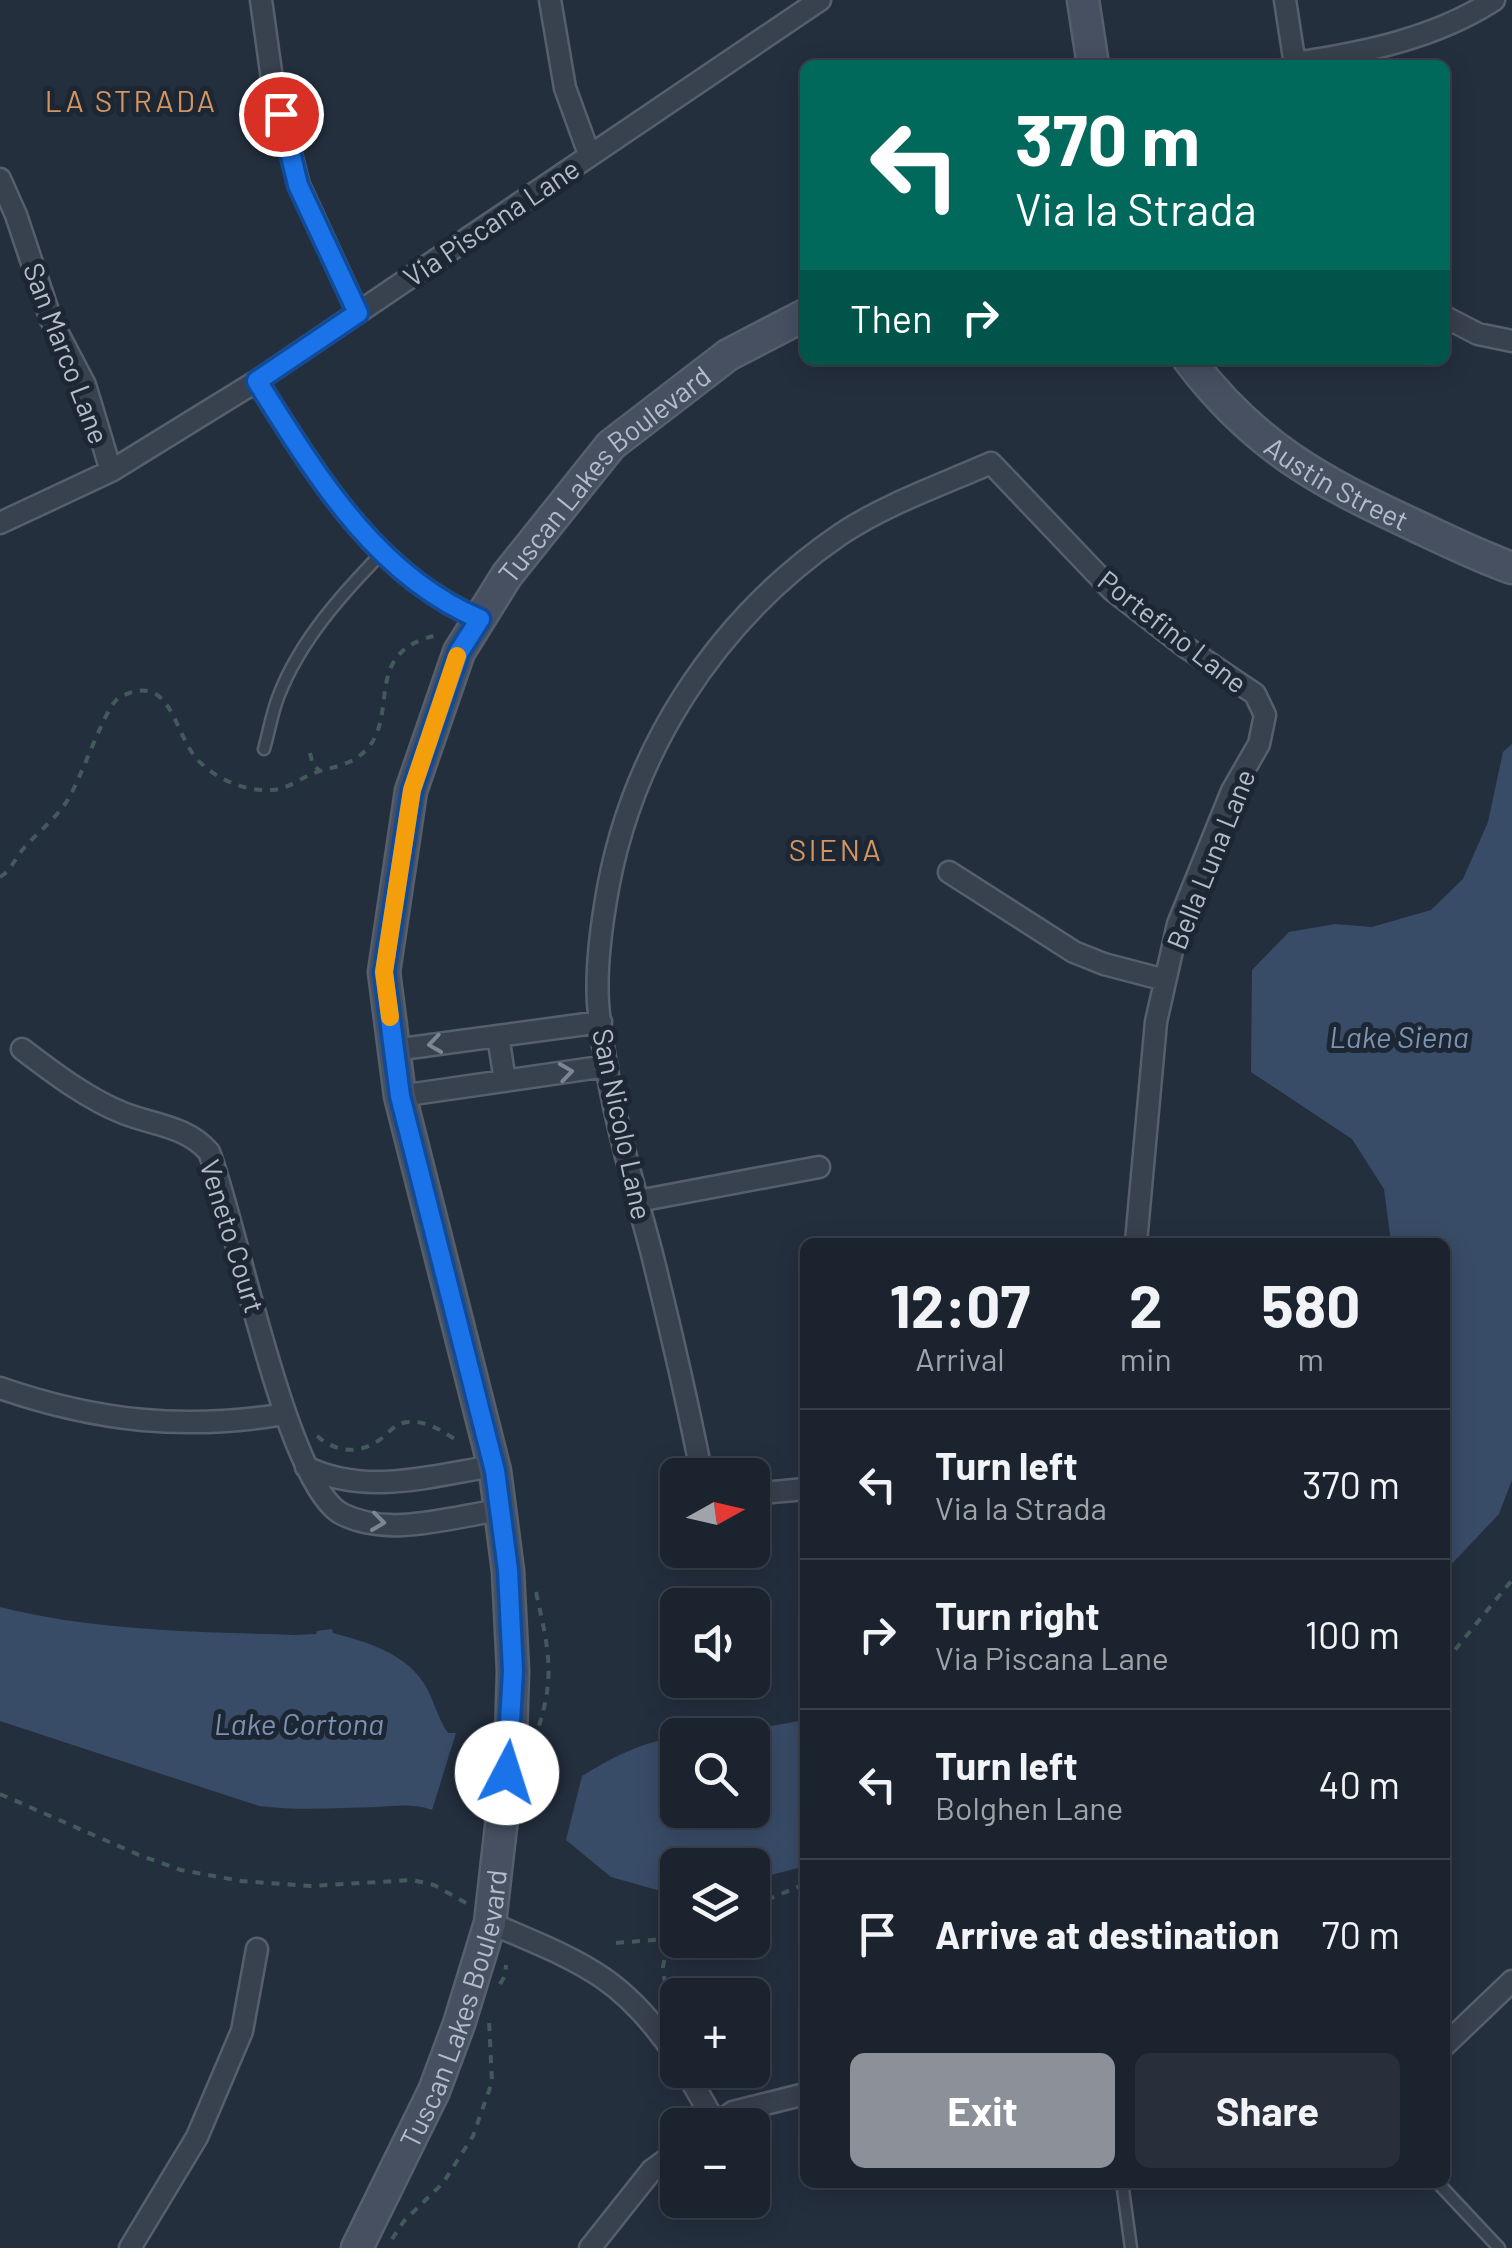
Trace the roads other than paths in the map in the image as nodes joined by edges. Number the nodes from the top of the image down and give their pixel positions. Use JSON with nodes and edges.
{"nodes":[{"id":1,"x":260,"y":0,"type":"edge"},
{"id":2,"x":550,"y":0,"type":"edge"},
{"id":3,"x":820,"y":0,"type":"edge"},
{"id":4,"x":1083,"y":0,"type":"edge"},
{"id":5,"x":1284,"y":0,"type":"edge"},
{"id":6,"x":1494,"y":0,"type":"edge"},
{"id":7,"x":1092,"y":60,"type":"edge"},
{"id":8,"x":1294,"y":60,"type":"edge"},
{"id":9,"x":1313,"y":60,"type":"edge"},
{"id":10,"x":590,"y":154,"type":"junction"},
{"id":11,"x":0,"y":179,"type":"edge"},
{"id":12,"x":358,"y":313,"type":"junction"},
{"id":13,"x":800,"y":319,"type":"edge"},
{"id":14,"x":1450,"y":320,"type":"edge"},
{"id":15,"x":1512,"y":342,"type":"edge"},
{"id":16,"x":1194,"y":365,"type":"edge"},
{"id":17,"x":257,"y":381,"type":"junction"},
{"id":18,"x":991,"y":463,"type":"joint"},
{"id":19,"x":111,"y":471,"type":"junction"},
{"id":20,"x":0,"y":523,"type":"edge"},
{"id":21,"x":381,"y":554,"type":"junction"},
{"id":22,"x":1512,"y":568,"type":"edge"},
{"id":23,"x":473,"y":630,"type":"junction"},
{"id":24,"x":1265,"y":715,"type":"joint"},
{"id":25,"x":264,"y":749,"type":"dead end"},
{"id":26,"x":949,"y":872,"type":"dead end"},
{"id":27,"x":1165,"y":980,"type":"junction"},
{"id":28,"x":601,"y":1022,"type":"junction"},
{"id":29,"x":498,"y":1036,"type":"junction"},
{"id":30,"x":22,"y":1050,"type":"dead end"},
{"id":31,"x":394,"y":1050,"type":"junction"},
{"id":32,"x":607,"y":1066,"type":"junction"},
{"id":33,"x":505,"y":1080,"type":"junction"},
{"id":34,"x":400,"y":1096,"type":"junction"},
{"id":35,"x":819,"y":1167,"type":"dead end"},
{"id":36,"x":638,"y":1201,"type":"junction"},
{"id":37,"x":1136,"y":1238,"type":"edge"},
{"id":38,"x":0,"y":1388,"type":"edge"},
{"id":39,"x":285,"y":1414,"type":"junction"},
{"id":40,"x":699,"y":1458,"type":"edge"},
{"id":41,"x":494,"y":1466,"type":"junction"},
{"id":42,"x":306,"y":1468,"type":"junction"},
{"id":43,"x":800,"y":1489,"type":"edge"},
{"id":44,"x":770,"y":1492,"type":"edge"},
{"id":45,"x":500,"y":1510,"type":"junction"},
{"id":46,"x":483,"y":1915,"type":"junction"},
{"id":47,"x":257,"y":1949,"type":"dead end"},
{"id":48,"x":1512,"y":1981,"type":"edge"},
{"id":49,"x":660,"y":2032,"type":"edge"},
{"id":50,"x":1450,"y":2041,"type":"edge"},
{"id":51,"x":800,"y":2095,"type":"edge"},
{"id":52,"x":749,"y":2108,"type":"edge"},
{"id":53,"x":660,"y":2164,"type":"edge"},
{"id":54,"x":1123,"y":2188,"type":"edge"},
{"id":55,"x":1444,"y":2188,"type":"edge"},
{"id":56,"x":130,"y":2248,"type":"edge"},
{"id":57,"x":357,"y":2248,"type":"edge"},
{"id":58,"x":590,"y":2248,"type":"edge"},
{"id":59,"x":1132,"y":2248,"type":"edge"},
{"id":60,"x":1499,"y":2248,"type":"edge"}],
"edges":[{"from":1,"to":12,"type":"street"},
{"from":2,"to":10,"type":"street"},
{"from":3,"to":10,"type":"street","name":"Via Piscana Lane"},
{"from":4,"to":7,"type":"street"},
{"from":5,"to":8,"type":"street"},
{"from":6,"to":9,"type":"street"},
{"from":10,"to":12,"type":"street","name":"Via Piscana Lane"},
{"from":11,"to":19,"type":"street","name":"San Marco Lane"},
{"from":12,"to":17,"type":"street","name":"Via Piscana Lane"},
{"from":13,"to":23,"type":"street","name":"Tuscan Lakes Boulevard"},
{"from":14,"to":15,"type":"street"},
{"from":16,"to":22,"type":"street","name":"Austin Street"},
{"from":17,"to":19,"type":"street","name":"Via Piscana Lane"},
{"from":17,"to":21,"type":"street"},
{"from":18,"to":24,"type":"street","name":"Portefino Lane"},
{"from":18,"to":28,"type":"street","name":"San Nicolo Lane"},
{"from":19,"to":20,"type":"street","name":"Via Piscana Lane"},
{"from":21,"to":23,"type":"street"},
{"from":21,"to":25,"type":"lane"},
{"from":23,"to":31,"type":"street","name":"Tuscan Lakes Boulevard"},
{"from":24,"to":27,"type":"street","name":"Bella Luna Lane"},
{"from":26,"to":27,"type":"street"},
{"from":27,"to":37,"type":"street","name":"Bella Luna Lane"},
{"from":28,"to":29,"type":"street"},
{"from":28,"to":32,"type":"street","name":"San Nicolo Lane"},
{"from":29,"to":31,"type":"street","one_way":true},
{"from":29,"to":33,"type":"street"},
{"from":30,"to":39,"type":"street","name":"Veneto Court"},
{"from":31,"to":34,"type":"street","name":"Tuscan Lakes Boulevard"},
{"from":33,"to":32,"type":"street","one_way":true},
{"from":32,"to":36,"type":"street","name":"San Nicolo Lane"},
{"from":33,"to":34,"type":"street"},
{"from":34,"to":41,"type":"street","name":"Tuscan Lakes Boulevard"},
{"from":35,"to":36,"type":"street"},
{"from":36,"to":40,"type":"street","name":"San Nicolo Lane"},
{"from":38,"to":39,"type":"street"},
{"from":39,"to":42,"type":"street","name":"Veneto Court"},
{"from":41,"to":42,"type":"street"},
{"from":41,"to":45,"type":"street","name":"Tuscan Lakes Boulevard"},
{"from":42,"to":45,"type":"street","name":"Veneto Court","one_way":true},
{"from":43,"to":44,"type":"street"},
{"from":45,"to":46,"type":"street","name":"Tuscan Lakes Boulevard"},
{"from":46,"to":49,"type":"street"},
{"from":46,"to":57,"type":"street","name":"Tuscan Lakes Boulevard"},
{"from":47,"to":56,"type":"street"},
{"from":48,"to":50,"type":"street"},
{"from":51,"to":52,"type":"street"},
{"from":53,"to":58,"type":"street"},
{"from":54,"to":59,"type":"lane"},
{"from":55,"to":60,"type":"lane"}]}
